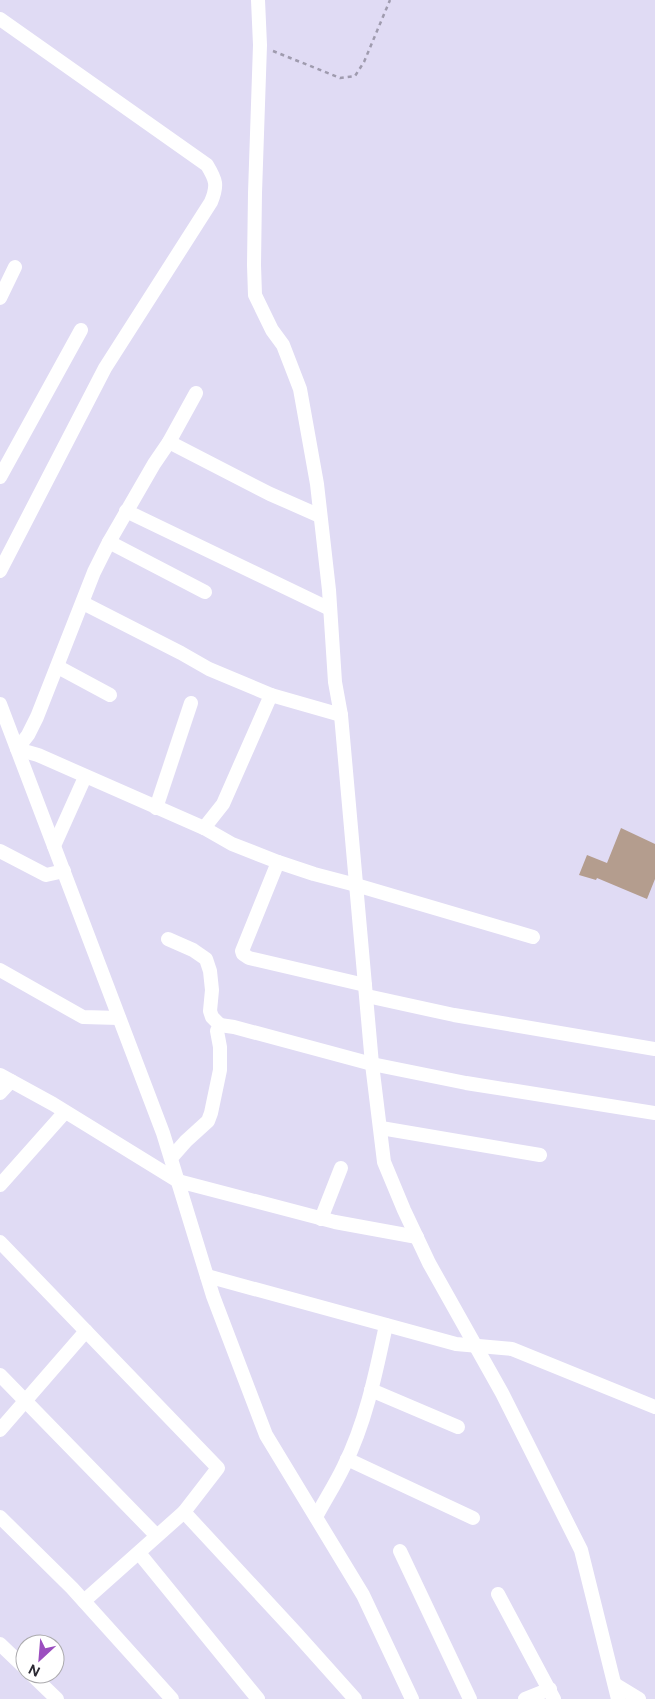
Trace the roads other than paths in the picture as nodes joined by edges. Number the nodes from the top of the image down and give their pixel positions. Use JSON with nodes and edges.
{"nodes":[{"id":1,"x":258,"y":0,"type":"edge"},
{"id":2,"x":0,"y":19,"type":"edge"},
{"id":3,"x":15,"y":267,"type":"dead end"},
{"id":4,"x":0,"y":298,"type":"edge"},
{"id":5,"x":81,"y":330,"type":"dead end"},
{"id":6,"x":196,"y":393,"type":"dead end"},
{"id":7,"x":169,"y":442,"type":"junction"},
{"id":8,"x":0,"y":477,"type":"edge"},
{"id":9,"x":126,"y":511,"type":"junction"},
{"id":10,"x":320,"y":516,"type":"junction"},
{"id":11,"x":108,"y":542,"type":"junction"},
{"id":12,"x":0,"y":571,"type":"edge"},
{"id":13,"x":205,"y":592,"type":"dead end"},
{"id":14,"x":83,"y":604,"type":"junction"},
{"id":15,"x":330,"y":610,"type":"junction"},
{"id":16,"x":58,"y":667,"type":"junction"},
{"id":17,"x":110,"y":695,"type":"dead end"},
{"id":18,"x":271,"y":695,"type":"junction"},
{"id":19,"x":191,"y":703,"type":"dead end"},
{"id":20,"x":0,"y":704,"type":"edge"},
{"id":21,"x":341,"y":715,"type":"junction"},
{"id":22,"x":17,"y":748,"type":"junction"},
{"id":23,"x":85,"y":777,"type":"junction"},
{"id":24,"x":156,"y":808,"type":"junction"},
{"id":25,"x":204,"y":828,"type":"junction"},
{"id":26,"x":54,"y":846,"type":"junction"},
{"id":27,"x":0,"y":851,"type":"edge"},
{"id":28,"x":278,"y":862,"type":"junction"},
{"id":29,"x":64,"y":871,"type":"junction"},
{"id":30,"x":356,"y":885,"type":"junction"},
{"id":31,"x":532,"y":937,"type":"dead end"},
{"id":32,"x":168,"y":939,"type":"dead end"},
{"id":33,"x":0,"y":970,"type":"edge"},
{"id":34,"x":366,"y":991,"type":"junction"},
{"id":35,"x":119,"y":1018,"type":"junction"},
{"id":36,"x":220,"y":1025,"type":"junction"},
{"id":37,"x":655,"y":1050,"type":"edge"},
{"id":38,"x":372,"y":1064,"type":"junction"},
{"id":39,"x":6,"y":1078,"type":"edge"},
{"id":40,"x":0,"y":1092,"type":"edge"},
{"id":41,"x":65,"y":1112,"type":"junction"},
{"id":42,"x":655,"y":1113,"type":"edge"},
{"id":43,"x":381,"y":1128,"type":"junction"},
{"id":44,"x":540,"y":1155,"type":"dead end"},
{"id":45,"x":171,"y":1158,"type":"junction"},
{"id":46,"x":341,"y":1168,"type":"dead end"},
{"id":47,"x":178,"y":1181,"type":"junction"},
{"id":48,"x":0,"y":1185,"type":"edge"},
{"id":49,"x":321,"y":1218,"type":"junction"},
{"id":50,"x":416,"y":1237,"type":"junction"},
{"id":51,"x":0,"y":1242,"type":"edge"},
{"id":52,"x":208,"y":1276,"type":"junction"},
{"id":53,"x":386,"y":1325,"type":"junction"},
{"id":54,"x":86,"y":1331,"type":"junction"},
{"id":55,"x":476,"y":1346,"type":"junction"},
{"id":56,"x":0,"y":1375,"type":"edge"},
{"id":57,"x":371,"y":1390,"type":"junction"},
{"id":58,"x":24,"y":1400,"type":"junction"},
{"id":59,"x":655,"y":1407,"type":"edge"},
{"id":60,"x":458,"y":1426,"type":"dead end"},
{"id":61,"x":0,"y":1430,"type":"edge"},
{"id":62,"x":347,"y":1460,"type":"junction"},
{"id":63,"x":184,"y":1512,"type":"junction"},
{"id":64,"x":0,"y":1517,"type":"edge"},
{"id":65,"x":316,"y":1517,"type":"junction"},
{"id":66,"x":473,"y":1518,"type":"dead end"},
{"id":67,"x":156,"y":1535,"type":"junction"},
{"id":68,"x":400,"y":1551,"type":"dead end"},
{"id":69,"x":139,"y":1553,"type":"junction"},
{"id":70,"x":498,"y":1594,"type":"dead end"},
{"id":71,"x":84,"y":1601,"type":"junction"},
{"id":72,"x":0,"y":1644,"type":"edge"},
{"id":73,"x":15,"y":1658,"type":"edge"},
{"id":74,"x":41,"y":1684,"type":"edge"},
{"id":75,"x":617,"y":1692,"type":"edge"},
{"id":76,"x":552,"y":1694,"type":"edge"},
{"id":77,"x":353,"y":1698,"type":"edge"},
{"id":78,"x":57,"y":1699,"type":"edge"},
{"id":79,"x":172,"y":1699,"type":"edge"},
{"id":80,"x":258,"y":1699,"type":"edge"},
{"id":81,"x":412,"y":1699,"type":"edge"},
{"id":82,"x":470,"y":1699,"type":"edge"},
{"id":83,"x":525,"y":1699,"type":"edge"},
{"id":84,"x":639,"y":1699,"type":"edge"}],
"edges":[{"from":1,"to":10,"type":"street"},
{"from":2,"to":12,"type":"street"},
{"from":3,"to":4,"type":"street"},
{"from":5,"to":8,"type":"street"},
{"from":6,"to":7,"type":"street"},
{"from":7,"to":9,"type":"street"},
{"from":7,"to":10,"type":"street"},
{"from":9,"to":11,"type":"street"},
{"from":9,"to":15,"type":"street"},
{"from":10,"to":15,"type":"street"},
{"from":11,"to":13,"type":"street"},
{"from":11,"to":14,"type":"street"},
{"from":14,"to":16,"type":"street"},
{"from":14,"to":18,"type":"street"},
{"from":15,"to":21,"type":"street"},
{"from":16,"to":17,"type":"street"},
{"from":16,"to":22,"type":"street"},
{"from":18,"to":21,"type":"street"},
{"from":18,"to":25,"type":"street"},
{"from":19,"to":24,"type":"street"},
{"from":20,"to":22,"type":"street"},
{"from":21,"to":30,"type":"street"},
{"from":22,"to":23,"type":"street"},
{"from":22,"to":26,"type":"street"},
{"from":23,"to":24,"type":"street"},
{"from":23,"to":26,"type":"street"},
{"from":24,"to":25,"type":"street"},
{"from":25,"to":28,"type":"street"},
{"from":26,"to":29,"type":"street"},
{"from":27,"to":29,"type":"street"},
{"from":28,"to":30,"type":"street"},
{"from":28,"to":34,"type":"street"},
{"from":29,"to":35,"type":"street"},
{"from":30,"to":31,"type":"street"},
{"from":30,"to":34,"type":"street"},
{"from":32,"to":36,"type":"street"},
{"from":33,"to":35,"type":"street"},
{"from":34,"to":37,"type":"street"},
{"from":34,"to":38,"type":"street"},
{"from":35,"to":45,"type":"street"},
{"from":36,"to":38,"type":"street"},
{"from":36,"to":45,"type":"street"},
{"from":38,"to":42,"type":"street"},
{"from":38,"to":43,"type":"street"},
{"from":39,"to":40,"type":"street"},
{"from":39,"to":41,"type":"street"},
{"from":41,"to":47,"type":"street"},
{"from":41,"to":48,"type":"street"},
{"from":43,"to":44,"type":"street"},
{"from":43,"to":50,"type":"street"},
{"from":45,"to":47,"type":"street"},
{"from":46,"to":49,"type":"street"},
{"from":47,"to":49,"type":"street"},
{"from":47,"to":52,"type":"street"},
{"from":49,"to":50,"type":"street"},
{"from":50,"to":55,"type":"street"},
{"from":51,"to":54,"type":"street"},
{"from":52,"to":53,"type":"street"},
{"from":52,"to":65,"type":"street"},
{"from":53,"to":55,"type":"street"},
{"from":53,"to":57,"type":"street"},
{"from":54,"to":58,"type":"street"},
{"from":54,"to":63,"type":"street"},
{"from":55,"to":59,"type":"street"},
{"from":55,"to":75,"type":"street"},
{"from":56,"to":58,"type":"street"},
{"from":57,"to":60,"type":"street"},
{"from":57,"to":62,"type":"street"},
{"from":58,"to":61,"type":"street"},
{"from":58,"to":67,"type":"street"},
{"from":62,"to":65,"type":"street"},
{"from":62,"to":66,"type":"street"},
{"from":63,"to":67,"type":"street"},
{"from":63,"to":77,"type":"street"},
{"from":64,"to":71,"type":"street"},
{"from":65,"to":81,"type":"street"},
{"from":67,"to":69,"type":"street"},
{"from":68,"to":82,"type":"street"},
{"from":69,"to":71,"type":"street"},
{"from":69,"to":80,"type":"street"},
{"from":70,"to":76,"type":"street"},
{"from":71,"to":79,"type":"street"},
{"from":72,"to":73,"type":"street"},
{"from":74,"to":78,"type":"street"},
{"from":75,"to":84,"type":"street"},
{"from":76,"to":83,"type":"street"}]}
